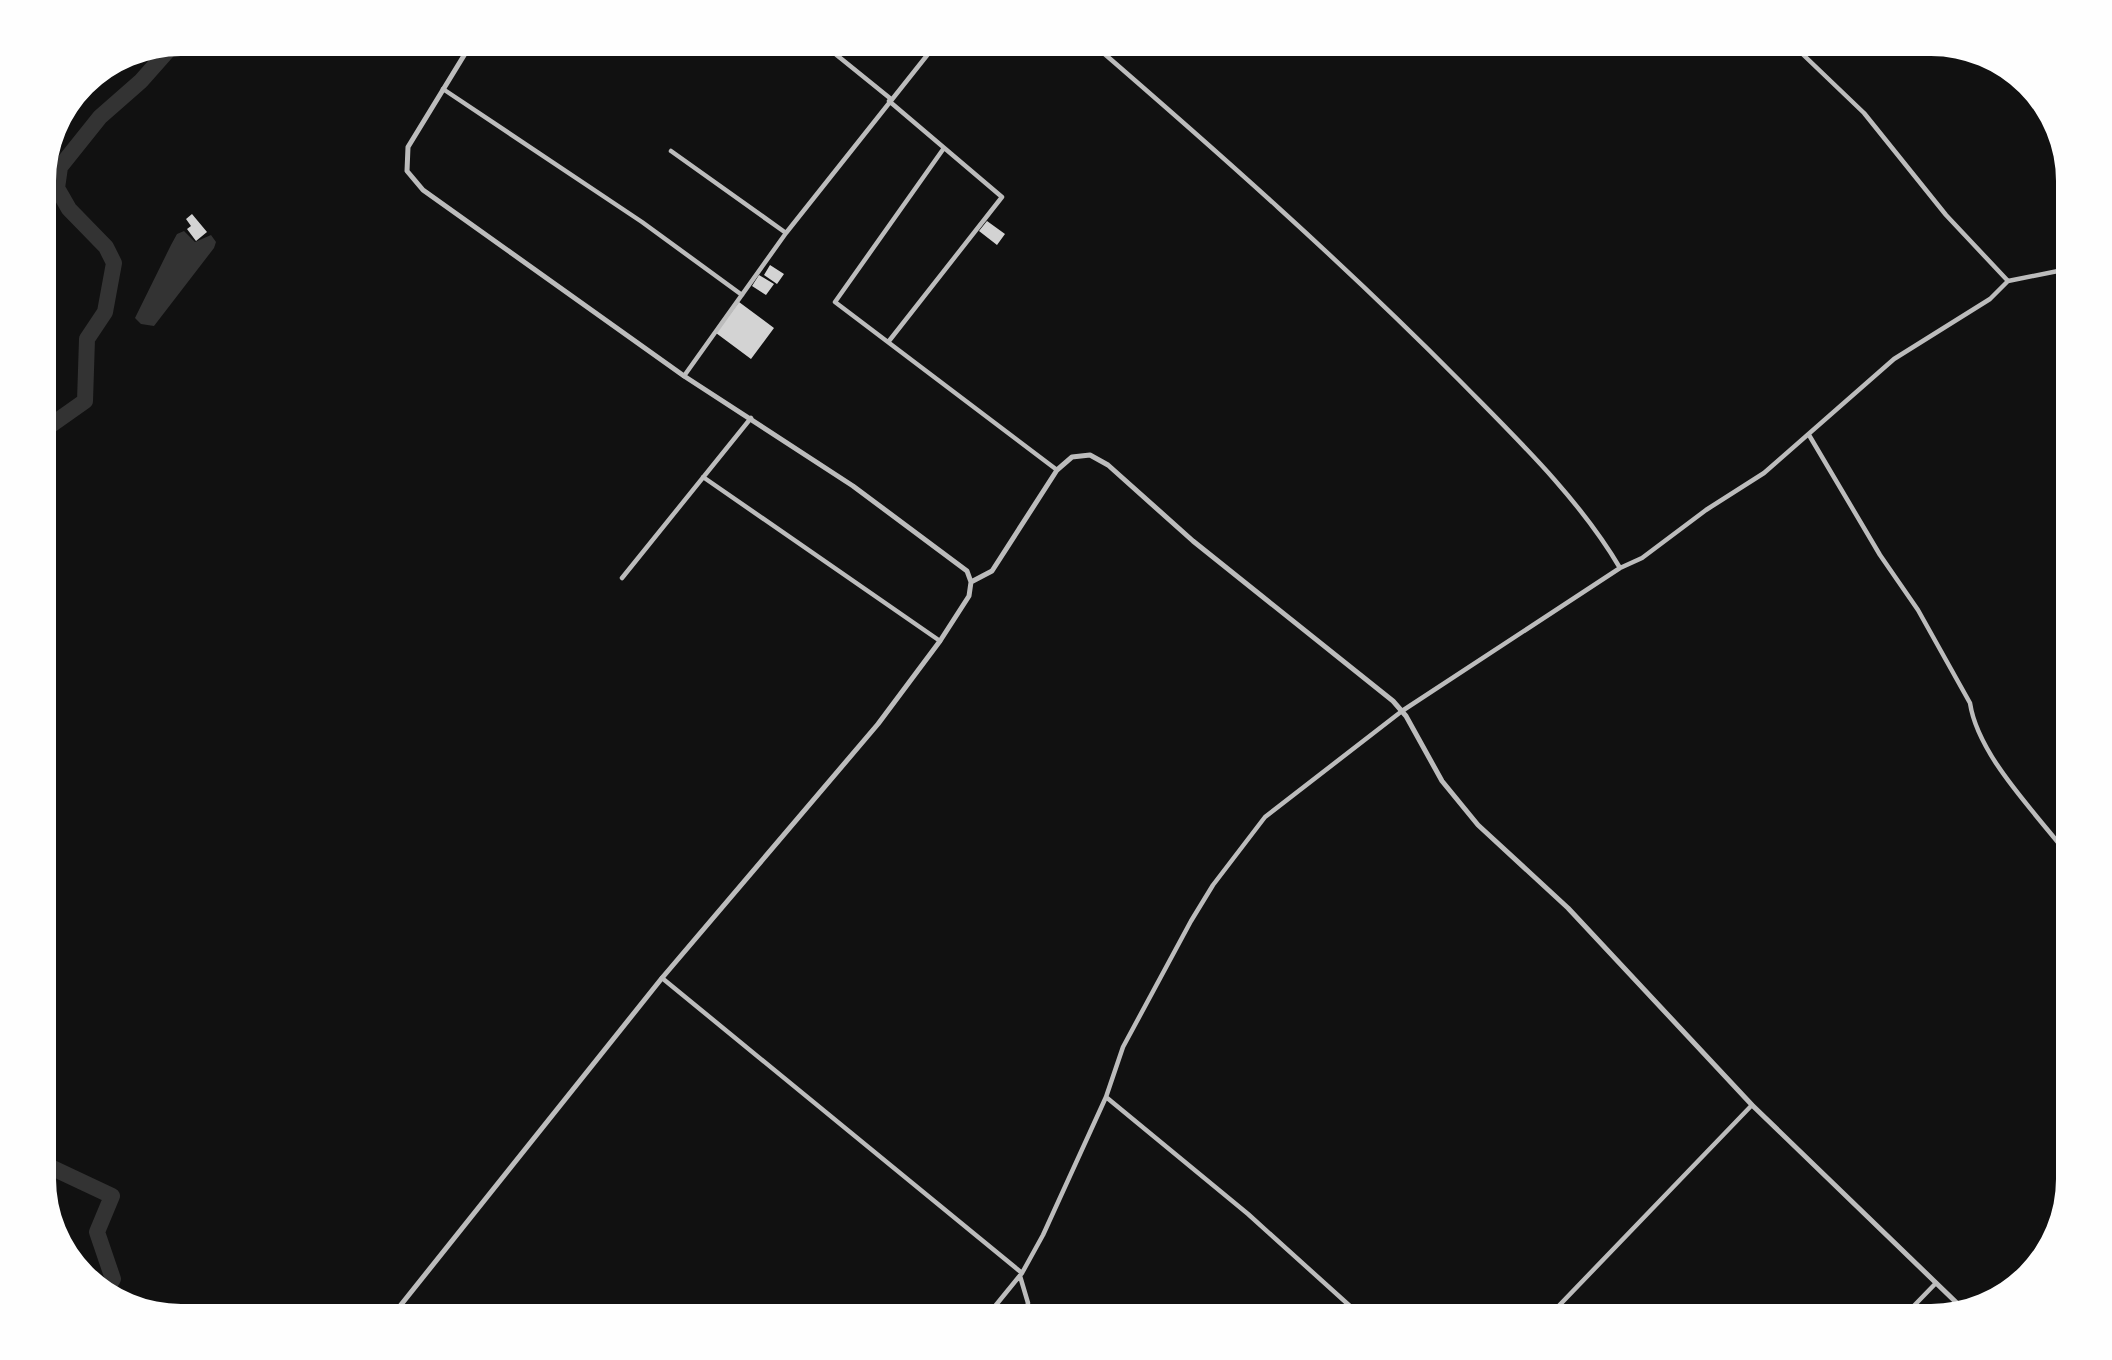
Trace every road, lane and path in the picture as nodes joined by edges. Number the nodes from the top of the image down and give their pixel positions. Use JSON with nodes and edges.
{"nodes":[{"id":1,"x":464,"y":56,"type":"edge"},
{"id":2,"x":837,"y":56,"type":"edge"},
{"id":3,"x":926,"y":56,"type":"edge"},
{"id":4,"x":1107,"y":56,"type":"edge"},
{"id":5,"x":1805,"y":56,"type":"edge"},
{"id":6,"x":443,"y":89,"type":"junction"},
{"id":7,"x":890,"y":100,"type":"junction"},
{"id":8,"x":944,"y":148,"type":"junction"},
{"id":9,"x":671,"y":151,"type":"dead end"},
{"id":10,"x":786,"y":233,"type":"junction"},
{"id":11,"x":2056,"y":272,"type":"edge"},
{"id":12,"x":2008,"y":281,"type":"junction"},
{"id":13,"x":742,"y":295,"type":"junction"},
{"id":14,"x":889,"y":341,"type":"junction"},
{"id":15,"x":684,"y":376,"type":"junction"},
{"id":16,"x":751,"y":418,"type":"junction"},
{"id":17,"x":1809,"y":435,"type":"junction"},
{"id":18,"x":1057,"y":470,"type":"junction"},
{"id":19,"x":703,"y":477,"type":"junction"},
{"id":20,"x":1620,"y":568,"type":"junction"},
{"id":21,"x":622,"y":578,"type":"dead end"},
{"id":22,"x":971,"y":582,"type":"junction"},
{"id":23,"x":940,"y":641,"type":"junction"},
{"id":24,"x":1402,"y":711,"type":"junction"},
{"id":25,"x":2056,"y":839,"type":"edge"},
{"id":26,"x":662,"y":978,"type":"junction"},
{"id":27,"x":1107,"y":1097,"type":"junction"},
{"id":28,"x":1752,"y":1105,"type":"junction"},
{"id":29,"x":1021,"y":1274,"type":"junction"},
{"id":30,"x":1936,"y":1283,"type":"junction"},
{"id":31,"x":1955,"y":1302,"type":"edge"},
{"id":32,"x":402,"y":1304,"type":"edge"},
{"id":33,"x":997,"y":1304,"type":"edge"},
{"id":34,"x":1028,"y":1304,"type":"edge"},
{"id":35,"x":1348,"y":1304,"type":"edge"},
{"id":36,"x":1561,"y":1304,"type":"edge"},
{"id":37,"x":1916,"y":1304,"type":"edge"}],
"edges":[{"from":1,"to":6,"type":"street"},
{"from":2,"to":7,"type":"street"},
{"from":3,"to":7,"type":"street"},
{"from":4,"to":20,"type":"street"},
{"from":5,"to":12,"type":"street"},
{"from":6,"to":13,"type":"street"},
{"from":6,"to":15,"type":"street"},
{"from":7,"to":8,"type":"street"},
{"from":7,"to":10,"type":"street"},
{"from":8,"to":14,"type":"street"},
{"from":8,"to":14,"type":"street"},
{"from":9,"to":10,"type":"street"},
{"from":10,"to":13,"type":"street"},
{"from":11,"to":12,"type":"street"},
{"from":12,"to":17,"type":"street"},
{"from":13,"to":15,"type":"street"},
{"from":14,"to":18,"type":"street"},
{"from":15,"to":16,"type":"street"},
{"from":16,"to":19,"type":"street"},
{"from":16,"to":22,"type":"street"},
{"from":17,"to":20,"type":"street"},
{"from":17,"to":25,"type":"street"},
{"from":18,"to":22,"type":"street"},
{"from":18,"to":24,"type":"street"},
{"from":19,"to":21,"type":"street"},
{"from":19,"to":23,"type":"street"},
{"from":20,"to":24,"type":"street"},
{"from":22,"to":23,"type":"street"},
{"from":23,"to":26,"type":"street"},
{"from":24,"to":27,"type":"street"},
{"from":24,"to":28,"type":"street"},
{"from":26,"to":29,"type":"street"},
{"from":26,"to":32,"type":"street"},
{"from":27,"to":29,"type":"street"},
{"from":27,"to":35,"type":"street"},
{"from":28,"to":30,"type":"street"},
{"from":28,"to":36,"type":"street"},
{"from":29,"to":33,"type":"street"},
{"from":29,"to":34,"type":"street"},
{"from":30,"to":31,"type":"street"},
{"from":30,"to":37,"type":"street"}]}
